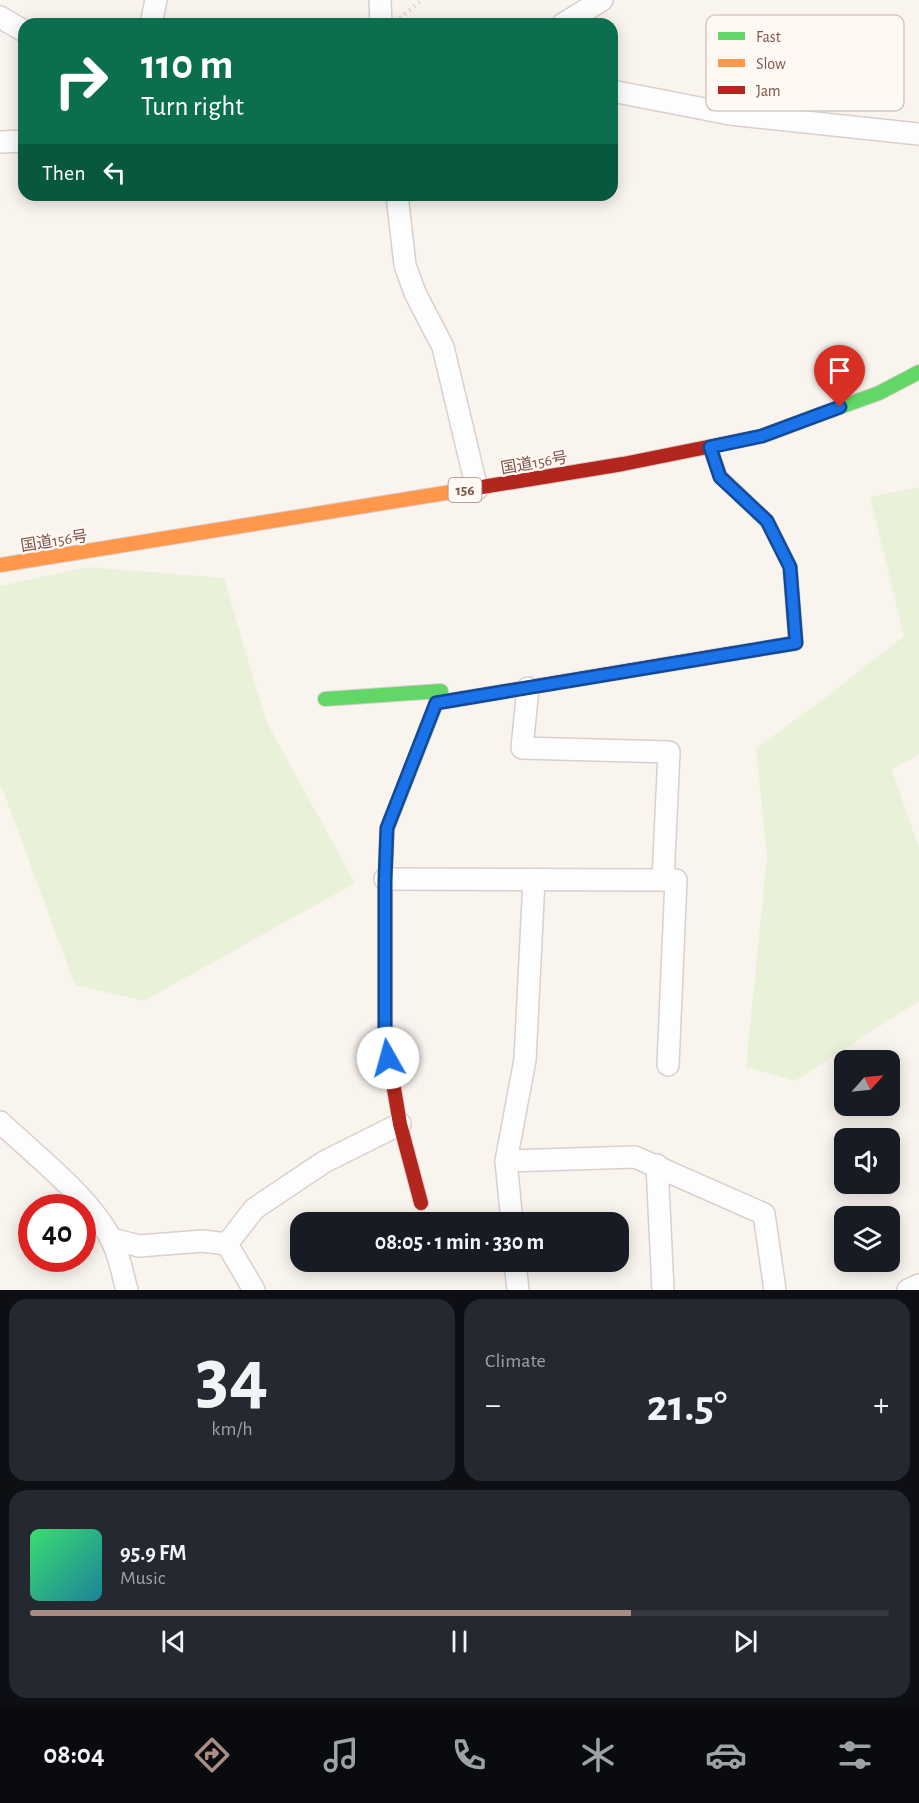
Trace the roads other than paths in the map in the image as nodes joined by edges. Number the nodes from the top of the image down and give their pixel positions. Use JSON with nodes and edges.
{"nodes":[{"id":1,"x":156,"y":0,"type":"edge"},
{"id":2,"x":380,"y":0,"type":"edge"},
{"id":3,"x":602,"y":0,"type":"edge"},
{"id":4,"x":0,"y":17,"type":"edge"},
{"id":5,"x":152,"y":18,"type":"edge"},
{"id":6,"x":387,"y":18,"type":"edge"},
{"id":7,"x":573,"y":18,"type":"edge"},
{"id":8,"x":18,"y":28,"type":"edge"},
{"id":9,"x":618,"y":92,"type":"edge"},
{"id":10,"x":706,"y":109,"type":"edge"},
{"id":11,"x":715,"y":111,"type":"edge"},
{"id":12,"x":919,"y":134,"type":"edge"},
{"id":13,"x":18,"y":141,"type":"edge"},
{"id":14,"x":0,"y":142,"type":"edge"},
{"id":15,"x":398,"y":201,"type":"edge"},
{"id":16,"x":919,"y":372,"type":"edge"},
{"id":17,"x":710,"y":447,"type":"junction"},
{"id":18,"x":477,"y":489,"type":"junction"},
{"id":19,"x":0,"y":565,"type":"edge"},
{"id":20,"x":528,"y":688,"type":"junction"},
{"id":21,"x":326,"y":699,"type":"dead end"},
{"id":22,"x":436,"y":703,"type":"junction"},
{"id":23,"x":385,"y":879,"type":"junction"},
{"id":24,"x":534,"y":880,"type":"junction"},
{"id":25,"x":663,"y":880,"type":"junction"},
{"id":26,"x":668,"y":1065,"type":"dead end"},
{"id":27,"x":0,"y":1122,"type":"edge"},
{"id":28,"x":400,"y":1124,"type":"junction"},
{"id":29,"x":506,"y":1161,"type":"junction"},
{"id":30,"x":657,"y":1165,"type":"junction"},
{"id":31,"x":421,"y":1203,"type":"dead end"},
{"id":32,"x":511,"y":1212,"type":"edge"},
{"id":33,"x":112,"y":1239,"type":"junction"},
{"id":34,"x":227,"y":1244,"type":"junction"},
{"id":35,"x":516,"y":1272,"type":"edge"},
{"id":36,"x":919,"y":1285,"type":"edge"},
{"id":37,"x":128,"y":1290,"type":"edge"},
{"id":38,"x":254,"y":1290,"type":"edge"},
{"id":39,"x":518,"y":1290,"type":"edge"},
{"id":40,"x":663,"y":1290,"type":"edge"},
{"id":41,"x":775,"y":1290,"type":"edge"},
{"id":42,"x":908,"y":1290,"type":"edge"}],
"edges":[{"from":1,"to":5,"type":"street"},
{"from":2,"to":6,"type":"street"},
{"from":3,"to":7,"type":"street"},
{"from":4,"to":8,"type":"street"},
{"from":9,"to":10,"type":"street"},
{"from":11,"to":12,"type":"street"},
{"from":13,"to":14,"type":"street"},
{"from":15,"to":18,"type":"street"},
{"from":16,"to":17,"type":"main road","name":"国道156号","number":"156"},
{"from":17,"to":18,"type":"main road","name":"国道156号","number":"156"},
{"from":17,"to":20,"type":"main road"},
{"from":18,"to":19,"type":"main road","name":"国道156号","number":"156"},
{"from":20,"to":22,"type":"main road"},
{"from":20,"to":25,"type":"street"},
{"from":21,"to":22,"type":"main road"},
{"from":22,"to":23,"type":"main road"},
{"from":23,"to":24,"type":"street"},
{"from":23,"to":28,"type":"main road"},
{"from":24,"to":25,"type":"street"},
{"from":24,"to":29,"type":"street"},
{"from":25,"to":26,"type":"street"},
{"from":27,"to":33,"type":"street"},
{"from":28,"to":31,"type":"main road"},
{"from":28,"to":34,"type":"street"},
{"from":29,"to":30,"type":"street"},
{"from":29,"to":32,"type":"street"},
{"from":30,"to":40,"type":"street"},
{"from":30,"to":41,"type":"street"},
{"from":33,"to":34,"type":"street"},
{"from":33,"to":37,"type":"street"},
{"from":34,"to":38,"type":"street"},
{"from":35,"to":39,"type":"street"},
{"from":36,"to":42,"type":"street"}]}
